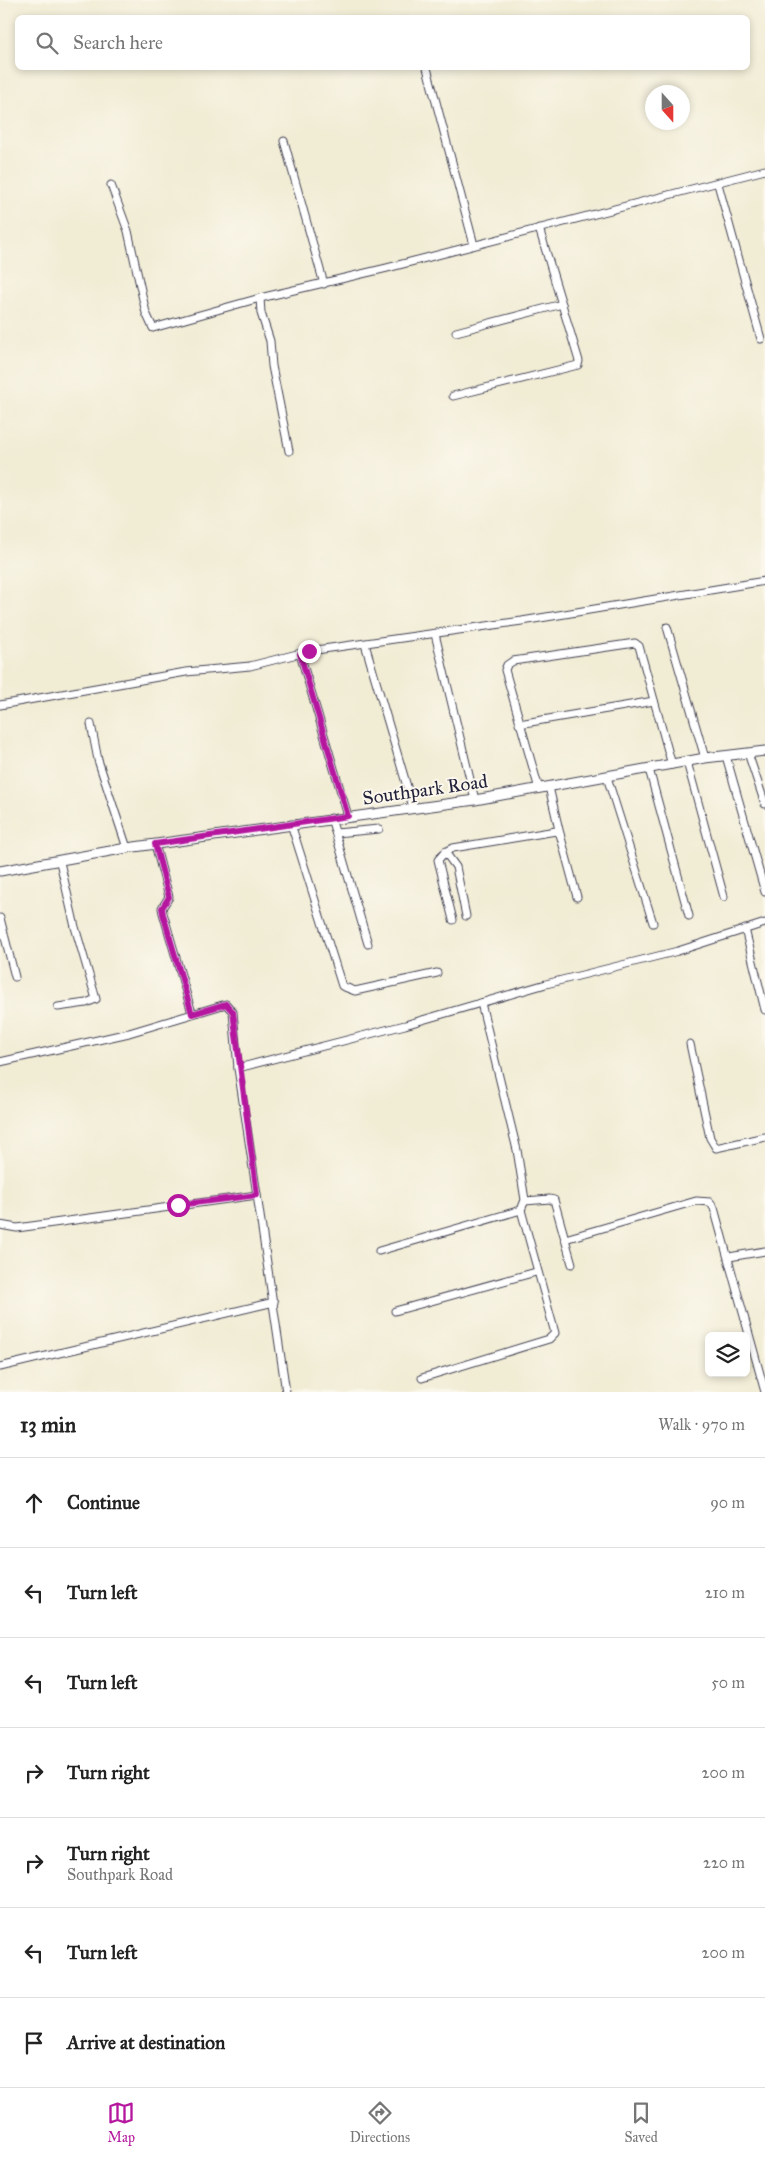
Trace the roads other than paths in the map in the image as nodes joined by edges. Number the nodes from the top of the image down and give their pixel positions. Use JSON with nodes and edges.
{"nodes":[{"id":1,"x":428,"y":70,"type":"edge"},
{"id":2,"x":284,"y":141,"type":"dead end"},
{"id":3,"x":765,"y":170,"type":"edge"},
{"id":4,"x":718,"y":184,"type":"junction"},
{"id":5,"x":111,"y":185,"type":"dead end"},
{"id":6,"x":539,"y":228,"type":"junction"},
{"id":7,"x":474,"y":245,"type":"junction"},
{"id":8,"x":324,"y":284,"type":"junction"},
{"id":9,"x":260,"y":298,"type":"junction"},
{"id":10,"x":562,"y":304,"type":"junction"},
{"id":11,"x":456,"y":332,"type":"dead end"},
{"id":12,"x":761,"y":340,"type":"dead end"},
{"id":13,"x":453,"y":396,"type":"dead end"},
{"id":14,"x":289,"y":451,"type":"dead end"},
{"id":15,"x":765,"y":581,"type":"edge"},
{"id":16,"x":666,"y":627,"type":"dead end"},
{"id":17,"x":434,"y":634,"type":"junction"},
{"id":18,"x":365,"y":644,"type":"junction"},
{"id":19,"x":300,"y":654,"type":"junction"},
{"id":20,"x":654,"y":701,"type":"junction"},
{"id":21,"x":0,"y":705,"type":"edge"},
{"id":22,"x":91,"y":724,"type":"dead end"},
{"id":23,"x":519,"y":724,"type":"junction"},
{"id":24,"x":765,"y":751,"type":"edge"},
{"id":25,"x":748,"y":753,"type":"junction"},
{"id":26,"x":726,"y":756,"type":"junction"},
{"id":27,"x":705,"y":758,"type":"junction"},
{"id":28,"x":687,"y":762,"type":"junction"},
{"id":29,"x":672,"y":764,"type":"junction"},
{"id":30,"x":649,"y":769,"type":"junction"},
{"id":31,"x":607,"y":776,"type":"junction"},
{"id":32,"x":549,"y":787,"type":"junction"},
{"id":33,"x":539,"y":789,"type":"junction"},
{"id":34,"x":475,"y":800,"type":"junction"},
{"id":35,"x":765,"y":804,"type":"edge"},
{"id":36,"x":413,"y":807,"type":"junction"},
{"id":37,"x":348,"y":816,"type":"junction"},
{"id":38,"x":331,"y":818,"type":"junction"},
{"id":39,"x":291,"y":824,"type":"junction"},
{"id":40,"x":379,"y":829,"type":"dead end"},
{"id":41,"x":336,"y":832,"type":"junction"},
{"id":42,"x":560,"y":834,"type":"junction"},
{"id":43,"x":155,"y":844,"type":"junction"},
{"id":44,"x":127,"y":848,"type":"junction"},
{"id":45,"x":446,"y":852,"type":"junction"},
{"id":46,"x":60,"y":862,"type":"junction"},
{"id":47,"x":0,"y":871,"type":"edge"},
{"id":48,"x":765,"y":892,"type":"edge"},
{"id":49,"x":578,"y":897,"type":"dead end"},
{"id":50,"x":724,"y":897,"type":"dead end"},
{"id":51,"x":466,"y":916,"type":"dead end"},
{"id":52,"x":689,"y":916,"type":"dead end"},
{"id":53,"x":0,"y":918,"type":"edge"},
{"id":54,"x":453,"y":920,"type":"dead end"},
{"id":55,"x":653,"y":923,"type":"dead end"},
{"id":56,"x":765,"y":923,"type":"edge"},
{"id":57,"x":745,"y":930,"type":"junction"},
{"id":58,"x":368,"y":944,"type":"dead end"},
{"id":59,"x":437,"y":973,"type":"dead end"},
{"id":60,"x":15,"y":976,"type":"dead end"},
{"id":61,"x":481,"y":1003,"type":"junction"},
{"id":62,"x":58,"y":1007,"type":"dead end"},
{"id":63,"x":765,"y":1010,"type":"edge"},
{"id":64,"x":192,"y":1014,"type":"junction"},
{"id":65,"x":690,"y":1044,"type":"dead end"},
{"id":66,"x":0,"y":1062,"type":"edge"},
{"id":67,"x":238,"y":1068,"type":"junction"},
{"id":68,"x":765,"y":1136,"type":"edge"},
{"id":69,"x":257,"y":1195,"type":"junction"},
{"id":70,"x":525,"y":1202,"type":"junction"},
{"id":71,"x":521,"y":1210,"type":"junction"},
{"id":72,"x":0,"y":1225,"type":"edge"},
{"id":73,"x":566,"y":1239,"type":"junction"},
{"id":74,"x":379,"y":1251,"type":"dead end"},
{"id":75,"x":765,"y":1251,"type":"edge"},
{"id":76,"x":729,"y":1257,"type":"junction"},
{"id":77,"x":572,"y":1264,"type":"dead end"},
{"id":78,"x":536,"y":1272,"type":"junction"},
{"id":79,"x":274,"y":1302,"type":"junction"},
{"id":80,"x":395,"y":1310,"type":"dead end"},
{"id":81,"x":0,"y":1367,"type":"edge"},
{"id":82,"x":422,"y":1378,"type":"dead end"},
{"id":83,"x":286,"y":1392,"type":"edge"},
{"id":84,"x":765,"y":1392,"type":"edge"}],
"edges":[{"from":1,"to":7,"type":"street"},
{"from":2,"to":8,"type":"street"},
{"from":3,"to":4,"type":"street"},
{"from":4,"to":6,"type":"street"},
{"from":4,"to":12,"type":"street"},
{"from":5,"to":9,"type":"street"},
{"from":6,"to":7,"type":"street"},
{"from":6,"to":10,"type":"street"},
{"from":7,"to":8,"type":"street"},
{"from":8,"to":9,"type":"street"},
{"from":9,"to":14,"type":"street"},
{"from":10,"to":11,"type":"street"},
{"from":10,"to":13,"type":"street"},
{"from":15,"to":17,"type":"street"},
{"from":16,"to":27,"type":"street"},
{"from":17,"to":18,"type":"street"},
{"from":17,"to":34,"type":"street"},
{"from":18,"to":19,"type":"street"},
{"from":18,"to":36,"type":"street"},
{"from":19,"to":21,"type":"street"},
{"from":19,"to":37,"type":"street"},
{"from":20,"to":23,"type":"street"},
{"from":20,"to":23,"type":"street"},
{"from":20,"to":29,"type":"street"},
{"from":22,"to":44,"type":"street"},
{"from":23,"to":33,"type":"street"},
{"from":24,"to":25,"type":"street","name":"Southpark Road"},
{"from":25,"to":26,"type":"street","name":"Southpark Road"},
{"from":25,"to":35,"type":"street"},
{"from":26,"to":27,"type":"street","name":"Southpark Road"},
{"from":26,"to":48,"type":"street"},
{"from":27,"to":28,"type":"street","name":"Southpark Road"},
{"from":28,"to":29,"type":"street","name":"Southpark Road"},
{"from":28,"to":50,"type":"street"},
{"from":29,"to":30,"type":"street","name":"Southpark Road"},
{"from":30,"to":31,"type":"street","name":"Southpark Road"},
{"from":30,"to":52,"type":"street"},
{"from":31,"to":32,"type":"street","name":"Southpark Road"},
{"from":31,"to":55,"type":"street"},
{"from":32,"to":33,"type":"street","name":"Southpark Road"},
{"from":32,"to":42,"type":"street"},
{"from":33,"to":34,"type":"street","name":"Southpark Road"},
{"from":34,"to":36,"type":"street","name":"Southpark Road"},
{"from":36,"to":37,"type":"street","name":"Southpark Road"},
{"from":37,"to":38,"type":"street","name":"Southpark Road"},
{"from":38,"to":39,"type":"street","name":"Southpark Road"},
{"from":38,"to":41,"type":"street"},
{"from":39,"to":43,"type":"street","name":"Southpark Road"},
{"from":39,"to":59,"type":"street"},
{"from":40,"to":41,"type":"street"},
{"from":41,"to":58,"type":"street"},
{"from":42,"to":45,"type":"street"},
{"from":42,"to":49,"type":"street"},
{"from":43,"to":44,"type":"street","name":"Southpark Road"},
{"from":43,"to":64,"type":"street"},
{"from":44,"to":46,"type":"street","name":"Southpark Road"},
{"from":45,"to":51,"type":"street"},
{"from":45,"to":54,"type":"street"},
{"from":46,"to":47,"type":"street","name":"Southpark Road"},
{"from":46,"to":62,"type":"street"},
{"from":53,"to":60,"type":"street"},
{"from":56,"to":57,"type":"street"},
{"from":57,"to":61,"type":"street"},
{"from":57,"to":63,"type":"street"},
{"from":61,"to":67,"type":"street"},
{"from":61,"to":70,"type":"street"},
{"from":64,"to":66,"type":"street"},
{"from":64,"to":67,"type":"street"},
{"from":65,"to":68,"type":"street"},
{"from":67,"to":69,"type":"street"},
{"from":69,"to":72,"type":"street"},
{"from":69,"to":79,"type":"street"},
{"from":70,"to":71,"type":"street"},
{"from":70,"to":73,"type":"street"},
{"from":71,"to":74,"type":"street"},
{"from":71,"to":78,"type":"street"},
{"from":73,"to":76,"type":"street"},
{"from":73,"to":77,"type":"street"},
{"from":75,"to":76,"type":"street"},
{"from":76,"to":84,"type":"street"},
{"from":78,"to":80,"type":"street"},
{"from":78,"to":82,"type":"street"},
{"from":79,"to":81,"type":"street"},
{"from":79,"to":83,"type":"street"}]}
